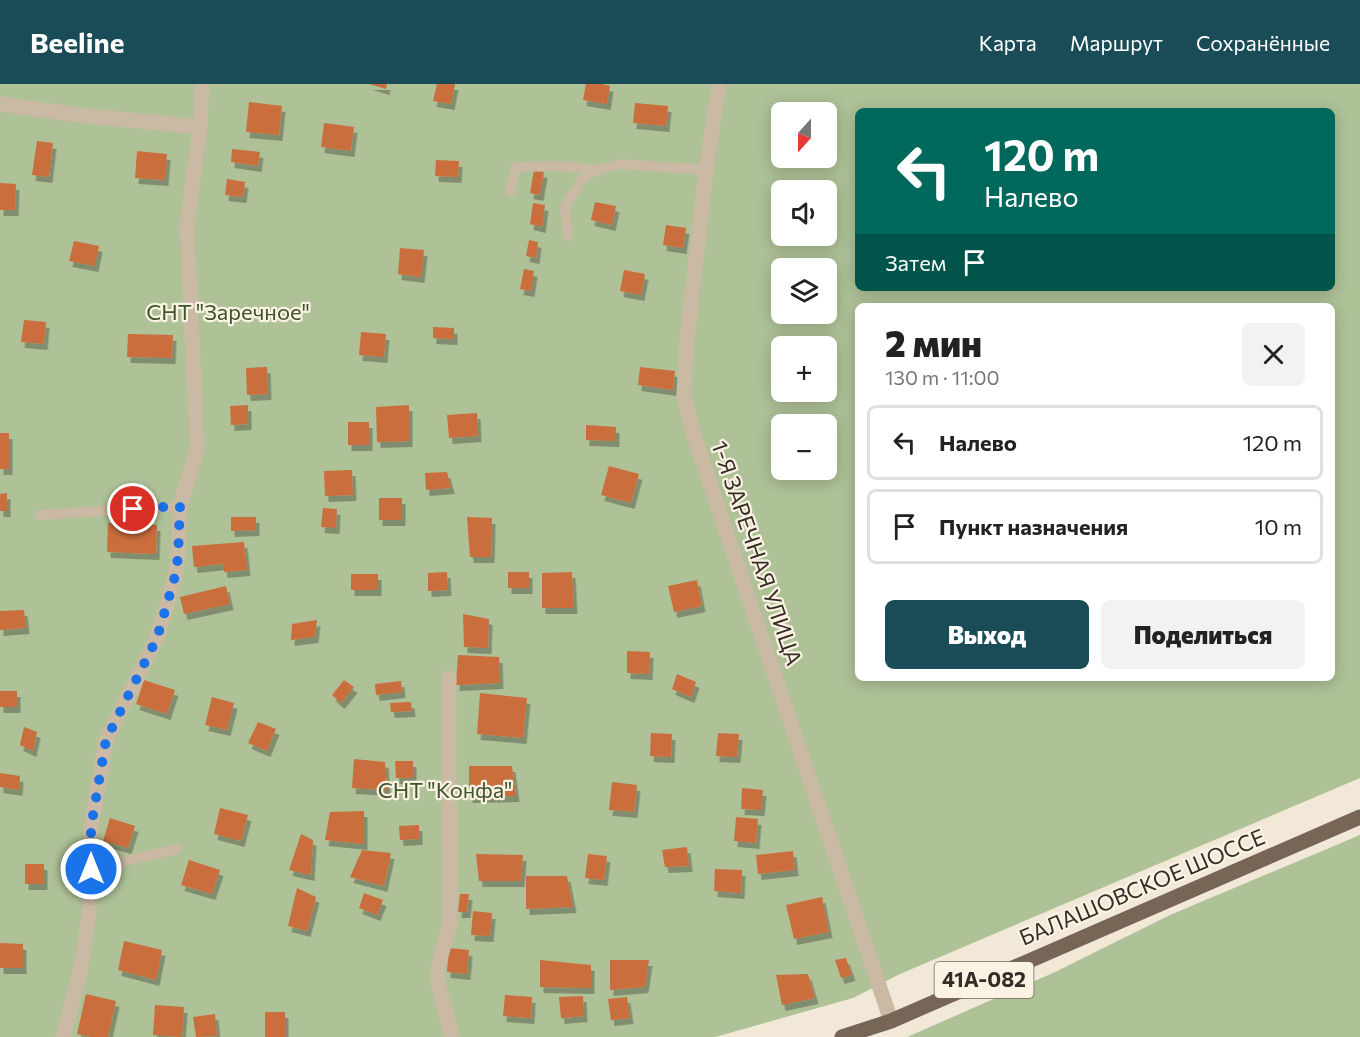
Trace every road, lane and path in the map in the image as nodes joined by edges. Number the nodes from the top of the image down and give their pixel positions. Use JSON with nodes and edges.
{"nodes":[{"id":1,"x":202,"y":84,"type":"edge"},
{"id":2,"x":719,"y":84,"type":"edge"},
{"id":3,"x":0,"y":104,"type":"edge"},
{"id":4,"x":200,"y":127,"type":"junction"},
{"id":5,"x":599,"y":170,"type":"junction"},
{"id":6,"x":706,"y":170,"type":"junction"},
{"id":7,"x":510,"y":192,"type":"dead end"},
{"id":8,"x":568,"y":236,"type":"dead end"},
{"id":9,"x":180,"y":506,"type":"junction"},
{"id":10,"x":40,"y":515,"type":"dead end"},
{"id":11,"x":449,"y":678,"type":"dead end"},
{"id":12,"x":1360,"y":817,"type":"edge"},
{"id":13,"x":177,"y":849,"type":"dead end"},
{"id":14,"x":91,"y":869,"type":"junction"},
{"id":15,"x":891,"y":1021,"type":"junction"},
{"id":16,"x":63,"y":1037,"type":"edge"},
{"id":17,"x":452,"y":1037,"type":"edge"},
{"id":18,"x":842,"y":1037,"type":"edge"}],
"edges":[{"from":1,"to":4,"type":"street"},
{"from":2,"to":6,"type":"street","name":"1-Я ЗАРЕЧНАЯ УЛИЦА"},
{"from":3,"to":4,"type":"street"},
{"from":4,"to":9,"type":"street"},
{"from":5,"to":6,"type":"lane"},
{"from":5,"to":7,"type":"lane"},
{"from":5,"to":8,"type":"lane"},
{"from":6,"to":15,"type":"street","name":"1-Я ЗАРЕЧНАЯ УЛИЦА"},
{"from":9,"to":10,"type":"lane"},
{"from":9,"to":14,"type":"street"},
{"from":11,"to":17,"type":"street"},
{"from":12,"to":15,"type":"main road","name":"БАЛАШОВСКОЕ ШОССЕ","number":"41А-082"},
{"from":13,"to":14,"type":"lane"},
{"from":14,"to":16,"type":"street"},
{"from":15,"to":18,"type":"main road","name":"БАЛАШОВСКОЕ ШОССЕ","number":"41А-082"}]}
